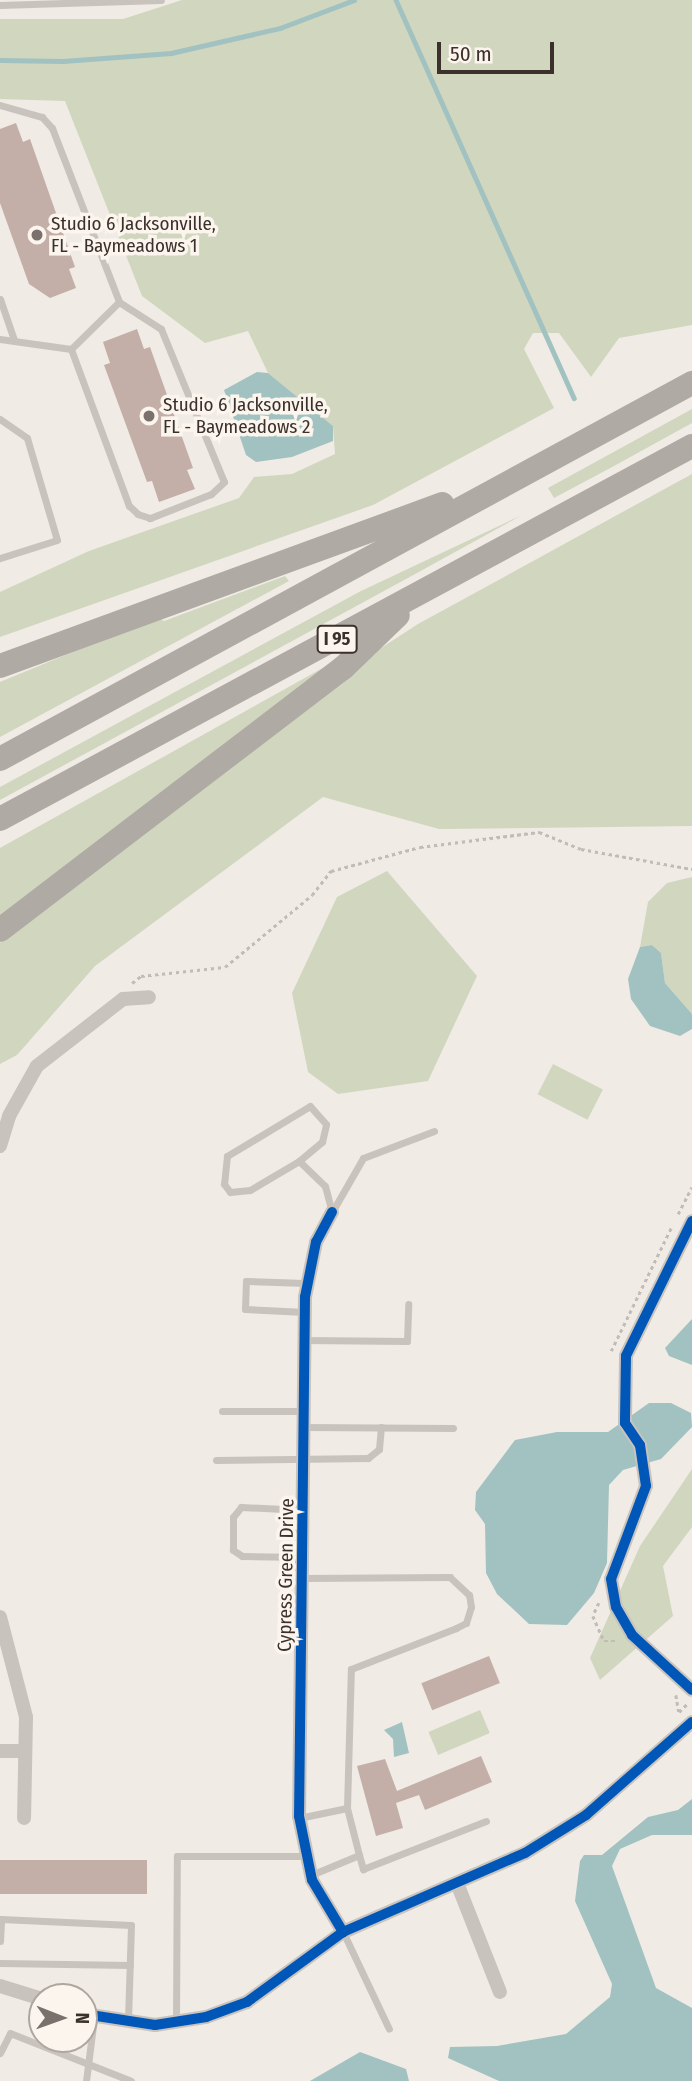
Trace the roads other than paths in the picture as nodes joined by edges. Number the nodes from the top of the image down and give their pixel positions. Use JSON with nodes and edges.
{"nodes":[{"id":1,"x":161,"y":0,"type":"edge"},
{"id":2,"x":0,"y":5,"type":"edge"},
{"id":3,"x":0,"y":105,"type":"edge"},
{"id":4,"x":0,"y":299,"type":"edge"},
{"id":5,"x":119,"y":302,"type":"junction"},
{"id":6,"x":0,"y":339,"type":"edge"},
{"id":7,"x":14,"y":340,"type":"junction"},
{"id":8,"x":71,"y":349,"type":"junction"},
{"id":9,"x":692,"y":383,"type":"edge"},
{"id":10,"x":0,"y":419,"type":"edge"},
{"id":11,"x":692,"y":446,"type":"edge"},
{"id":12,"x":522,"y":475,"type":"junction"},
{"id":13,"x":0,"y":558,"type":"edge"},
{"id":14,"x":422,"y":593,"type":"junction"},
{"id":15,"x":0,"y":666,"type":"edge"},
{"id":16,"x":0,"y":759,"type":"edge"},
{"id":17,"x":0,"y":819,"type":"edge"},
{"id":18,"x":0,"y":930,"type":"edge"},
{"id":19,"x":149,"y":997,"type":"dead end"},
{"id":20,"x":434,"y":1131,"type":"dead end"},
{"id":21,"x":0,"y":1146,"type":"edge"},
{"id":22,"x":299,"y":1161,"type":"junction"},
{"id":23,"x":332,"y":1212,"type":"junction"},
{"id":24,"x":692,"y":1221,"type":"edge"},
{"id":25,"x":305,"y":1283,"type":"junction"},
{"id":26,"x":408,"y":1304,"type":"dead end"},
{"id":27,"x":305,"y":1312,"type":"junction"},
{"id":28,"x":305,"y":1340,"type":"junction"},
{"id":29,"x":222,"y":1411,"type":"dead end"},
{"id":30,"x":304,"y":1419,"type":"junction"},
{"id":31,"x":381,"y":1427,"type":"junction"},
{"id":32,"x":453,"y":1428,"type":"dead end"},
{"id":33,"x":216,"y":1460,"type":"dead end"},
{"id":34,"x":304,"y":1461,"type":"junction"},
{"id":35,"x":304,"y":1510,"type":"junction"},
{"id":36,"x":304,"y":1557,"type":"junction"},
{"id":37,"x":304,"y":1578,"type":"junction"},
{"id":38,"x":0,"y":1617,"type":"edge"},
{"id":39,"x":692,"y":1690,"type":"edge"},
{"id":40,"x":692,"y":1722,"type":"edge"},
{"id":41,"x":0,"y":1751,"type":"edge"},
{"id":42,"x":25,"y":1751,"type":"junction"},
{"id":43,"x":347,"y":1808,"type":"junction"},
{"id":44,"x":24,"y":1818,"type":"dead end"},
{"id":45,"x":299,"y":1818,"type":"junction"},
{"id":46,"x":486,"y":1821,"type":"dead end"},
{"id":47,"x":359,"y":1855,"type":"junction"},
{"id":48,"x":305,"y":1856,"type":"junction"},
{"id":49,"x":310,"y":1875,"type":"junction"},
{"id":50,"x":457,"y":1882,"type":"junction"},
{"id":51,"x":343,"y":1932,"type":"junction"},
{"id":52,"x":0,"y":1941,"type":"edge"},
{"id":53,"x":0,"y":1963,"type":"edge"},
{"id":54,"x":130,"y":1965,"type":"junction"},
{"id":55,"x":0,"y":1986,"type":"edge"},
{"id":56,"x":500,"y":1992,"type":"dead end"},
{"id":57,"x":28,"y":1995,"type":"edge"},
{"id":58,"x":98,"y":2018,"type":"edge"},
{"id":59,"x":176,"y":2023,"type":"junction"},
{"id":60,"x":128,"y":2024,"type":"junction"},
{"id":61,"x":389,"y":2029,"type":"dead end"},
{"id":62,"x":0,"y":2053,"type":"edge"},
{"id":63,"x":87,"y":2053,"type":"edge"},
{"id":64,"x":87,"y":2060,"type":"junction"},
{"id":65,"x":86,"y":2081,"type":"edge"},
{"id":66,"x":131,"y":2081,"type":"edge"}],
"edges":[{"from":1,"to":2,"type":"lane"},
{"from":3,"to":5,"type":"lane"},
{"from":4,"to":7,"type":"lane"},
{"from":5,"to":8,"type":"lane"},
{"from":5,"to":8,"type":"lane"},
{"from":6,"to":7,"type":"lane"},
{"from":7,"to":8,"type":"lane"},
{"from":9,"to":12,"type":"highway"},
{"from":10,"to":13,"type":"lane"},
{"from":11,"to":14,"type":"highway","number":"I 95"},
{"from":12,"to":15,"type":"highway"},
{"from":12,"to":16,"type":"highway"},
{"from":14,"to":17,"type":"highway","number":"I 95"},
{"from":14,"to":18,"type":"highway"},
{"from":19,"to":21,"type":"street"},
{"from":20,"to":23,"type":"lane"},
{"from":22,"to":22,"type":"lane"},
{"from":22,"to":23,"type":"lane"},
{"from":23,"to":25,"type":"street","name":"Cypress Green Drive"},
{"from":24,"to":39,"type":"street"},
{"from":25,"to":27,"type":"street","name":"Cypress Green Drive"},
{"from":25,"to":27,"type":"lane"},
{"from":26,"to":28,"type":"lane"},
{"from":27,"to":28,"type":"street","name":"Cypress Green Drive"},
{"from":28,"to":30,"type":"street","name":"Cypress Green Drive"},
{"from":29,"to":30,"type":"lane"},
{"from":30,"to":31,"type":"lane"},
{"from":30,"to":34,"type":"street","name":"Cypress Green Drive"},
{"from":31,"to":32,"type":"lane"},
{"from":31,"to":34,"type":"lane"},
{"from":33,"to":34,"type":"lane"},
{"from":34,"to":35,"type":"street","name":"Cypress Green Drive"},
{"from":35,"to":36,"type":"street","name":"Cypress Green Drive"},
{"from":35,"to":36,"type":"lane"},
{"from":36,"to":37,"type":"street","name":"Cypress Green Drive"},
{"from":37,"to":43,"type":"lane"},
{"from":37,"to":45,"type":"street","name":"Cypress Green Drive"},
{"from":38,"to":42,"type":"street"},
{"from":40,"to":50,"type":"street"},
{"from":41,"to":42,"type":"street"},
{"from":42,"to":44,"type":"street"},
{"from":43,"to":45,"type":"lane"},
{"from":43,"to":47,"type":"lane"},
{"from":45,"to":48,"type":"street","name":"Cypress Green Drive"},
{"from":46,"to":47,"type":"lane"},
{"from":47,"to":49,"type":"lane"},
{"from":48,"to":49,"type":"street","name":"Cypress Green Drive"},
{"from":48,"to":59,"type":"lane"},
{"from":49,"to":51,"type":"street","name":"Cypress Green Drive"},
{"from":50,"to":51,"type":"street"},
{"from":50,"to":56,"type":"street"},
{"from":51,"to":59,"type":"street"},
{"from":51,"to":61,"type":"lane"},
{"from":52,"to":54,"type":"lane"},
{"from":53,"to":54,"type":"lane"},
{"from":54,"to":60,"type":"lane"},
{"from":55,"to":57,"type":"street"},
{"from":58,"to":60,"type":"street"},
{"from":59,"to":60,"type":"street"},
{"from":62,"to":64,"type":"lane"},
{"from":63,"to":64,"type":"lane"},
{"from":64,"to":65,"type":"lane"},
{"from":64,"to":66,"type":"lane"}]}
